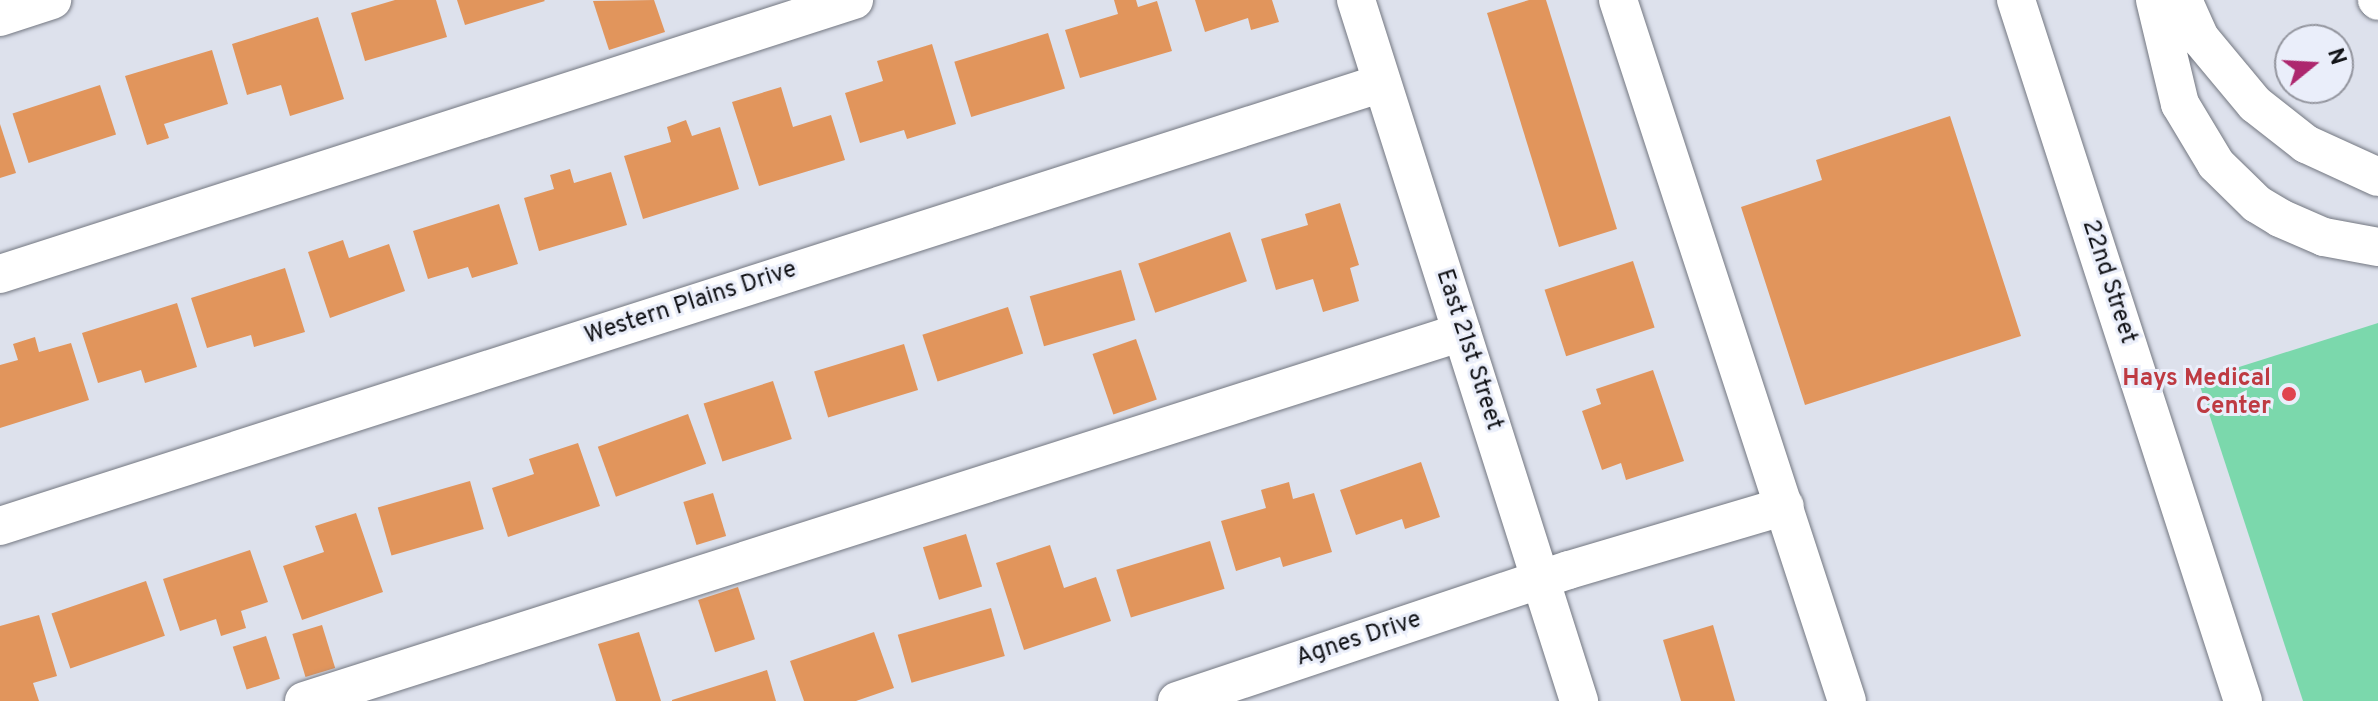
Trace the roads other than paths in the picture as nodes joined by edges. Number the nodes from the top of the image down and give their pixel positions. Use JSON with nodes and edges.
{"nodes":[{"id":1,"x":52,"y":0,"type":"edge"},
{"id":2,"x":854,"y":0,"type":"edge"},
{"id":3,"x":1356,"y":0,"type":"edge"},
{"id":4,"x":1618,"y":0,"type":"edge"},
{"id":5,"x":2016,"y":0,"type":"edge"},
{"id":6,"x":2155,"y":0,"type":"edge"},
{"id":7,"x":2183,"y":0,"type":"edge"},
{"id":8,"x":0,"y":17,"type":"edge"},
{"id":9,"x":1382,"y":83,"type":"junction"},
{"id":10,"x":2378,"y":177,"type":"edge"},
{"id":11,"x":2378,"y":247,"type":"edge"},
{"id":12,"x":0,"y":274,"type":"edge"},
{"id":13,"x":1462,"y":332,"type":"junction"},
{"id":14,"x":1785,"y":506,"type":"junction"},
{"id":15,"x":0,"y":526,"type":"edge"},
{"id":16,"x":1541,"y":579,"type":"junction"},
{"id":17,"x":304,"y":701,"type":"edge"},
{"id":18,"x":1177,"y":701,"type":"edge"},
{"id":19,"x":1579,"y":701,"type":"edge"},
{"id":20,"x":1847,"y":701,"type":"edge"},
{"id":21,"x":2243,"y":701,"type":"edge"}],
"edges":[{"from":1,"to":8,"type":"street"},
{"from":2,"to":12,"type":"street"},
{"from":3,"to":9,"type":"street","name":"East 21st Street"},
{"from":4,"to":14,"type":"street"},
{"from":5,"to":21,"type":"street","name":"22nd Street"},
{"from":6,"to":11,"type":"street"},
{"from":7,"to":10,"type":"street"},
{"from":9,"to":13,"type":"street","name":"East 21st Street"},
{"from":9,"to":15,"type":"street","name":"Western Plains Drive"},
{"from":13,"to":16,"type":"street","name":"East 21st Street"},
{"from":13,"to":17,"type":"street"},
{"from":14,"to":16,"type":"street","name":"Agnes Drive"},
{"from":14,"to":20,"type":"street"},
{"from":16,"to":18,"type":"street","name":"Agnes Drive"},
{"from":16,"to":19,"type":"street","name":"East 21st Street"}]}
